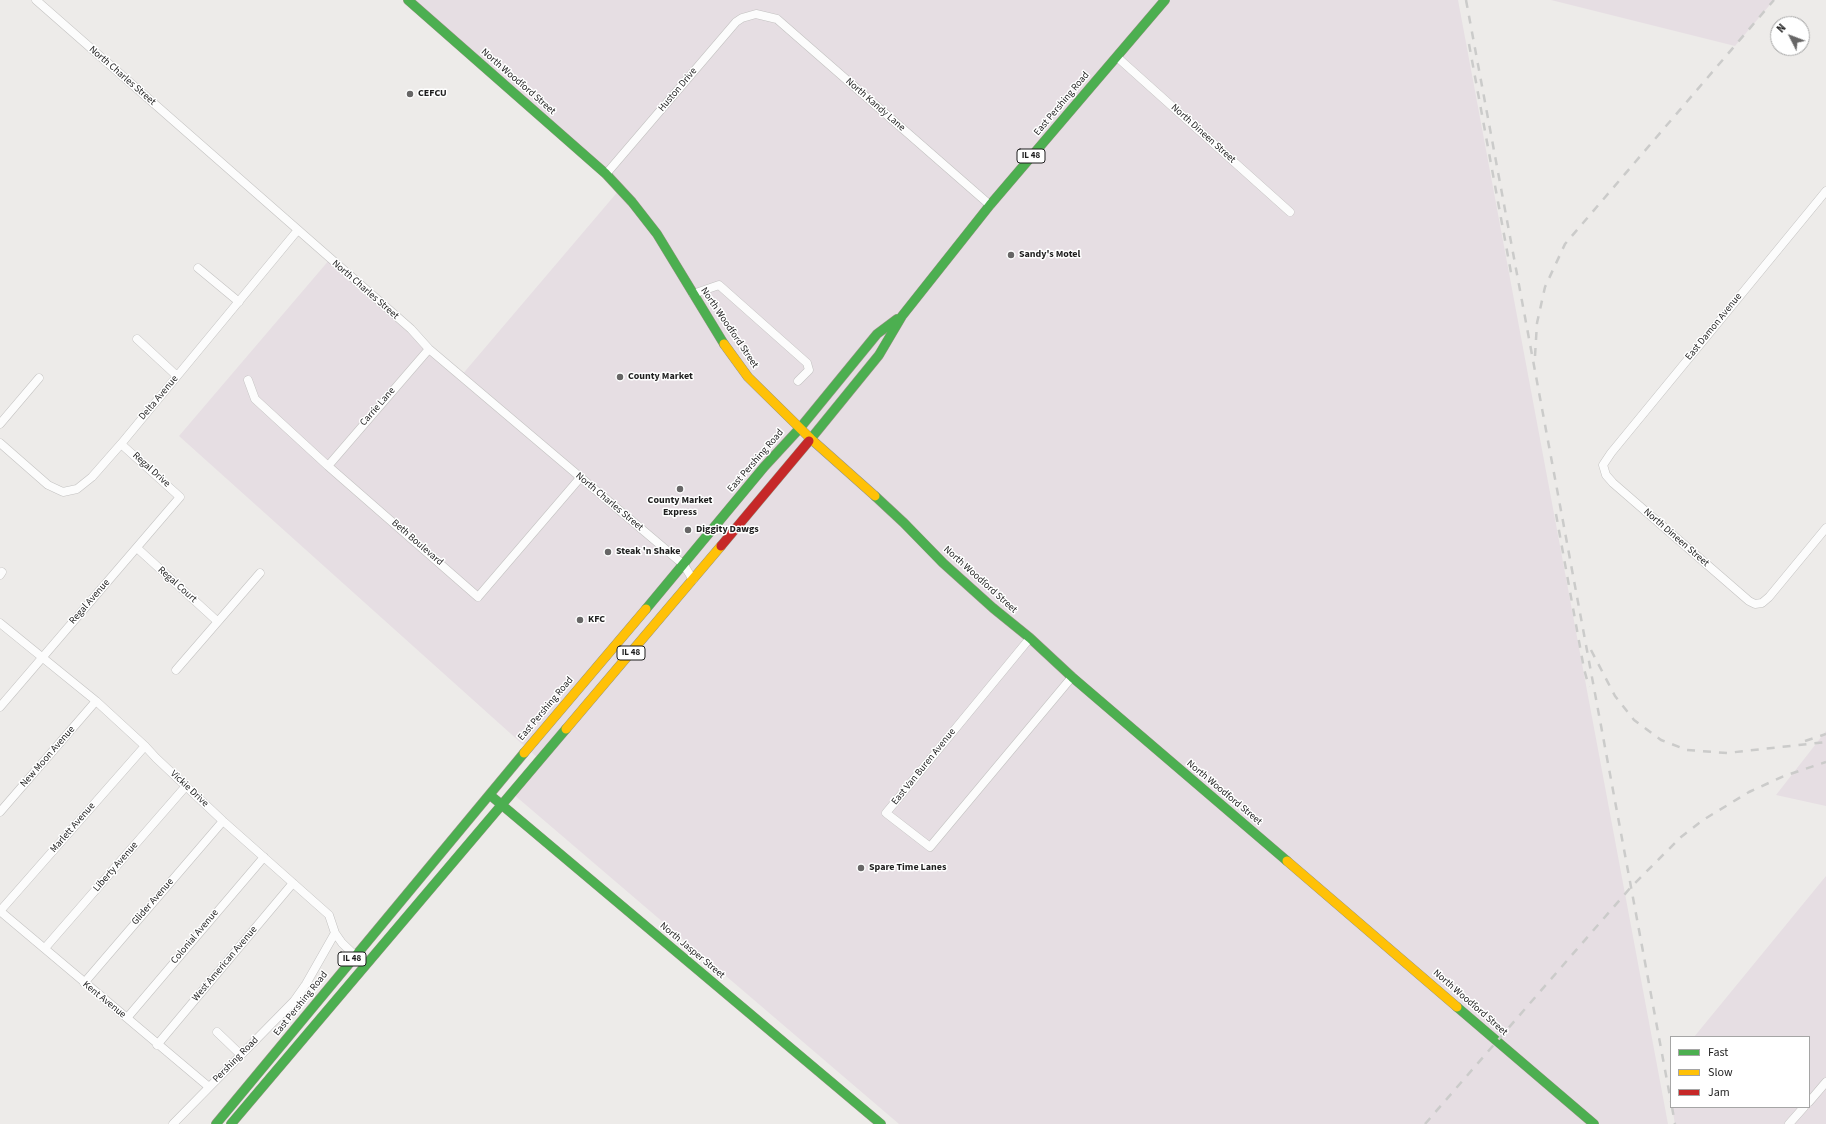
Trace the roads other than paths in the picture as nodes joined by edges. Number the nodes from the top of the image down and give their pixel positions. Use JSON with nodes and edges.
{"nodes":[{"id":1,"x":36,"y":0,"type":"edge"},
{"id":2,"x":408,"y":0,"type":"edge"},
{"id":3,"x":1165,"y":0,"type":"edge"},
{"id":4,"x":756,"y":14,"type":"joint"},
{"id":5,"x":1116,"y":57,"type":"junction"},
{"id":6,"x":606,"y":174,"type":"junction"},
{"id":7,"x":1826,"y":191,"type":"edge"},
{"id":8,"x":990,"y":205,"type":"junction"},
{"id":9,"x":1290,"y":212,"type":"dead end"},
{"id":10,"x":297,"y":231,"type":"junction"},
{"id":11,"x":198,"y":268,"type":"dead end"},
{"id":12,"x":692,"y":294,"type":"junction"},
{"id":13,"x":240,"y":302,"type":"junction"},
{"id":14,"x":902,"y":316,"type":"junction"},
{"id":15,"x":137,"y":339,"type":"dead end"},
{"id":16,"x":428,"y":349,"type":"junction"},
{"id":17,"x":177,"y":376,"type":"junction"},
{"id":18,"x":39,"y":378,"type":"dead end"},
{"id":19,"x":248,"y":380,"type":"dead end"},
{"id":20,"x":798,"y":381,"type":"dead end"},
{"id":21,"x":0,"y":424,"type":"edge"},
{"id":22,"x":800,"y":428,"type":"junction"},
{"id":23,"x":811,"y":439,"type":"junction"},
{"id":24,"x":0,"y":444,"type":"edge"},
{"id":25,"x":121,"y":444,"type":"junction"},
{"id":26,"x":1603,"y":465,"type":"joint"},
{"id":27,"x":328,"y":466,"type":"junction"},
{"id":28,"x":580,"y":478,"type":"junction"},
{"id":29,"x":180,"y":497,"type":"joint"},
{"id":30,"x":1826,"y":528,"type":"edge"},
{"id":31,"x":137,"y":548,"type":"junction"},
{"id":32,"x":684,"y":565,"type":"junction"},
{"id":33,"x":260,"y":573,"type":"dead end"},
{"id":34,"x":693,"y":580,"type":"junction"},
{"id":35,"x":217,"y":621,"type":"junction"},
{"id":36,"x":0,"y":623,"type":"edge"},
{"id":37,"x":1030,"y":638,"type":"junction"},
{"id":38,"x":43,"y":657,"type":"junction"},
{"id":39,"x":176,"y":670,"type":"dead end"},
{"id":40,"x":1072,"y":678,"type":"junction"},
{"id":41,"x":96,"y":701,"type":"junction"},
{"id":42,"x":0,"y":707,"type":"edge"},
{"id":43,"x":145,"y":746,"type":"junction"},
{"id":44,"x":186,"y":786,"type":"junction"},
{"id":45,"x":490,"y":794,"type":"junction"},
{"id":46,"x":502,"y":804,"type":"junction"},
{"id":47,"x":0,"y":812,"type":"edge"},
{"id":48,"x":223,"y":821,"type":"junction"},
{"id":49,"x":264,"y":857,"type":"junction"},
{"id":50,"x":293,"y":883,"type":"junction"},
{"id":51,"x":0,"y":911,"type":"edge"},
{"id":52,"x":335,"y":933,"type":"junction"},
{"id":53,"x":45,"y":948,"type":"junction"},
{"id":54,"x":355,"y":955,"type":"junction"},
{"id":55,"x":365,"y":965,"type":"junction"},
{"id":56,"x":84,"y":983,"type":"junction"},
{"id":57,"x":126,"y":1018,"type":"junction"},
{"id":58,"x":217,"y":1032,"type":"dead end"},
{"id":59,"x":157,"y":1045,"type":"junction"},
{"id":60,"x":241,"y":1055,"type":"junction"},
{"id":61,"x":1826,"y":1082,"type":"edge"},
{"id":62,"x":209,"y":1087,"type":"junction"},
{"id":63,"x":1810,"y":1101,"type":"edge"},
{"id":64,"x":1803,"y":1108,"type":"edge"},
{"id":65,"x":173,"y":1124,"type":"edge"},
{"id":66,"x":216,"y":1124,"type":"edge"},
{"id":67,"x":231,"y":1124,"type":"edge"},
{"id":68,"x":880,"y":1124,"type":"edge"},
{"id":69,"x":1594,"y":1124,"type":"edge"},
{"id":70,"x":1789,"y":1124,"type":"edge"}],
"edges":[{"from":1,"to":10,"type":"street","name":"North Charles Street"},
{"from":2,"to":6,"type":"main road","name":"North Woodford Street"},
{"from":3,"to":5,"type":"main road","name":"East Pershing Road","number":"IL 48"},
{"from":4,"to":6,"type":"street","name":"Huston Drive"},
{"from":4,"to":8,"type":"street","name":"North Kandy Lane"},
{"from":5,"to":8,"type":"main road","name":"East Pershing Road","number":"IL 48"},
{"from":5,"to":9,"type":"street","name":"North Dineen Street"},
{"from":6,"to":12,"type":"main road","name":"North Woodford Street"},
{"from":7,"to":26,"type":"street","name":"East Damon Avenue"},
{"from":8,"to":14,"type":"main road","name":"East Pershing Road","number":"IL 48"},
{"from":10,"to":13,"type":"street","name":"Delta Avenue"},
{"from":10,"to":16,"type":"street","name":"North Charles Street"},
{"from":11,"to":13,"type":"street"},
{"from":12,"to":20,"type":"street"},
{"from":12,"to":22,"type":"main road","name":"North Woodford Street"},
{"from":13,"to":17,"type":"street","name":"Delta Avenue"},
{"from":14,"to":22,"type":"main road","name":"East Pershing Road","number":"IL 48"},
{"from":14,"to":23,"type":"main road","name":"East Pershing Road","number":"IL 48"},
{"from":15,"to":17,"type":"street"},
{"from":16,"to":27,"type":"street","name":"Carrie Lane"},
{"from":16,"to":28,"type":"street","name":"North Charles Street"},
{"from":17,"to":25,"type":"street","name":"Delta Avenue"},
{"from":18,"to":21,"type":"street"},
{"from":19,"to":27,"type":"street","name":"Beth Boulevard"},
{"from":22,"to":23,"type":"main road","name":"North Woodford Street"},
{"from":22,"to":32,"type":"main road","name":"East Pershing Road","number":"IL 48"},
{"from":23,"to":34,"type":"main road","name":"East Pershing Road","number":"IL 48"},
{"from":23,"to":37,"type":"main road","name":"North Woodford Street"},
{"from":24,"to":25,"type":"street","name":"Delta Avenue"},
{"from":25,"to":29,"type":"street","name":"Regal Drive"},
{"from":26,"to":30,"type":"street","name":"North Dineen Street"},
{"from":27,"to":28,"type":"street","name":"Beth Boulevard"},
{"from":28,"to":32,"type":"street","name":"North Charles Street"},
{"from":29,"to":31,"type":"street","name":"Regal Avenue"},
{"from":31,"to":35,"type":"street","name":"Regal Court"},
{"from":31,"to":38,"type":"street","name":"Regal Avenue"},
{"from":32,"to":34,"type":"street","name":"North Charles Street"},
{"from":32,"to":45,"type":"main road","name":"East Pershing Road","number":"IL 48"},
{"from":33,"to":35,"type":"street"},
{"from":34,"to":46,"type":"main road","name":"East Pershing Road","number":"IL 48"},
{"from":35,"to":39,"type":"street"},
{"from":36,"to":38,"type":"street","name":"Vickie Drive"},
{"from":37,"to":40,"type":"main road","name":"North Woodford Street"},
{"from":37,"to":40,"type":"street","name":"East Van Buren Avenue"},
{"from":38,"to":41,"type":"street","name":"Vickie Drive"},
{"from":38,"to":42,"type":"street","name":"Regal Avenue"},
{"from":40,"to":69,"type":"main road","name":"North Woodford Street"},
{"from":41,"to":43,"type":"street","name":"Vickie Drive"},
{"from":41,"to":47,"type":"street","name":"New Moon Avenue"},
{"from":43,"to":44,"type":"street","name":"Vickie Drive"},
{"from":43,"to":51,"type":"street","name":"Marlett Avenue"},
{"from":44,"to":48,"type":"street","name":"Vickie Drive"},
{"from":44,"to":53,"type":"street","name":"Liberty Avenue"},
{"from":45,"to":46,"type":"main road","name":"North Jasper Street"},
{"from":45,"to":54,"type":"main road","name":"East Pershing Road","number":"IL 48"},
{"from":46,"to":55,"type":"main road","name":"East Pershing Road","number":"IL 48"},
{"from":46,"to":68,"type":"main road","name":"North Jasper Street"},
{"from":48,"to":49,"type":"street","name":"Vickie Drive"},
{"from":48,"to":56,"type":"street","name":"Glider Avenue"},
{"from":49,"to":50,"type":"street","name":"Vickie Drive"},
{"from":49,"to":57,"type":"street","name":"Colonial Avenue"},
{"from":50,"to":52,"type":"street","name":"Vickie Drive"},
{"from":50,"to":59,"type":"street","name":"West American Avenue"},
{"from":51,"to":53,"type":"street","name":"Kent Avenue"},
{"from":52,"to":54,"type":"street","name":"Vickie Drive"},
{"from":52,"to":60,"type":"street","name":"Pershing Road"},
{"from":53,"to":56,"type":"street","name":"Kent Avenue"},
{"from":54,"to":55,"type":"street","name":"Vickie Drive"},
{"from":54,"to":66,"type":"main road","name":"East Pershing Road","number":"IL 48"},
{"from":55,"to":67,"type":"main road","name":"East Pershing Road","number":"IL 48"},
{"from":56,"to":57,"type":"street","name":"Kent Avenue"},
{"from":57,"to":59,"type":"street","name":"Kent Avenue"},
{"from":58,"to":60,"type":"street"},
{"from":59,"to":62,"type":"street","name":"Kent Avenue"},
{"from":60,"to":62,"type":"street","name":"Pershing Road"},
{"from":61,"to":63,"type":"street"},
{"from":62,"to":65,"type":"street","name":"Pershing Road"},
{"from":64,"to":70,"type":"street"}]}
